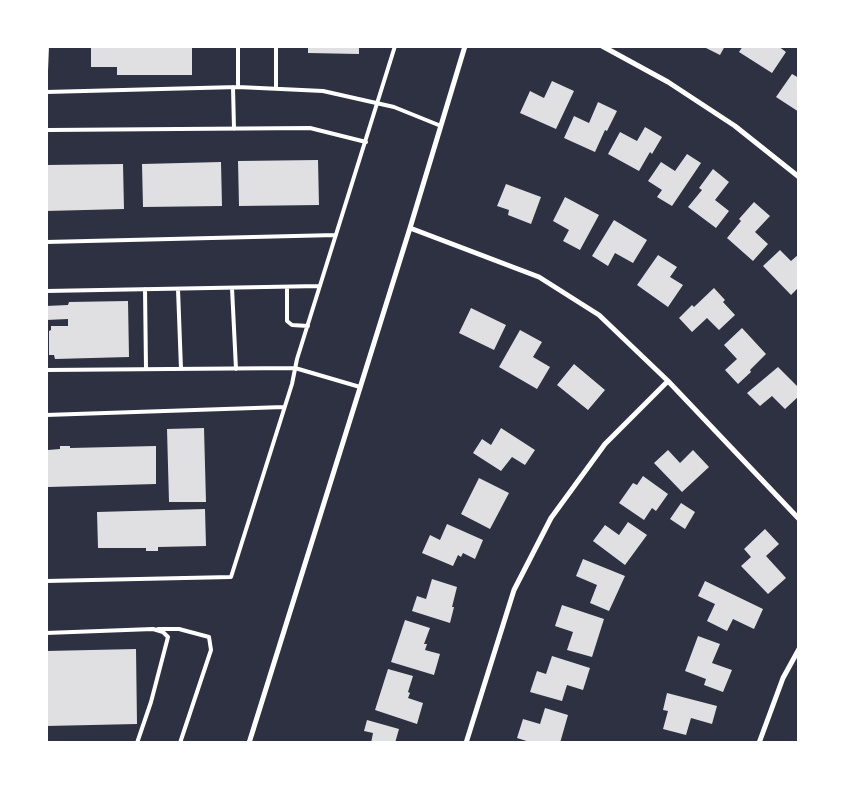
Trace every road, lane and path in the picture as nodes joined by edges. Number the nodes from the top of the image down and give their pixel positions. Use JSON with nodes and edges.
{"nodes":[{"id":1,"x":47,"y":46,"type":"edge"},
{"id":2,"x":238,"y":46,"type":"edge"},
{"id":3,"x":276,"y":46,"type":"edge"},
{"id":4,"x":395,"y":46,"type":"edge"},
{"id":5,"x":464,"y":46,"type":"edge"},
{"id":6,"x":602,"y":46,"type":"edge"},
{"id":7,"x":46,"y":56,"type":"edge"},
{"id":8,"x":46,"y":71,"type":"edge"},
{"id":9,"x":238,"y":86,"type":"junction"},
{"id":10,"x":233,"y":87,"type":"junction"},
{"id":11,"x":276,"y":89,"type":"junction"},
{"id":12,"x":46,"y":92,"type":"edge"},
{"id":13,"x":378,"y":104,"type":"junction"},
{"id":14,"x":441,"y":126,"type":"junction"},
{"id":15,"x":234,"y":129,"type":"junction"},
{"id":16,"x":47,"y":130,"type":"edge"},
{"id":17,"x":366,"y":142,"type":"junction"},
{"id":18,"x":799,"y":178,"type":"edge"},
{"id":19,"x":410,"y":228,"type":"junction"},
{"id":20,"x":336,"y":235,"type":"junction"},
{"id":21,"x":46,"y":242,"type":"edge"},
{"id":22,"x":320,"y":286,"type":"junction"},
{"id":23,"x":232,"y":288,"type":"junction"},
{"id":24,"x":287,"y":288,"type":"junction"},
{"id":25,"x":145,"y":289,"type":"junction"},
{"id":26,"x":178,"y":289,"type":"junction"},
{"id":27,"x":46,"y":291,"type":"edge"},
{"id":28,"x":308,"y":326,"type":"junction"},
{"id":29,"x":295,"y":368,"type":"junction"},
{"id":30,"x":181,"y":369,"type":"junction"},
{"id":31,"x":236,"y":369,"type":"junction"},
{"id":32,"x":46,"y":370,"type":"edge"},
{"id":33,"x":146,"y":370,"type":"junction"},
{"id":34,"x":668,"y":381,"type":"junction"},
{"id":35,"x":360,"y":387,"type":"junction"},
{"id":36,"x":284,"y":407,"type":"junction"},
{"id":37,"x":46,"y":415,"type":"edge"},
{"id":38,"x":799,"y":518,"type":"edge"},
{"id":39,"x":46,"y":581,"type":"edge"},
{"id":40,"x":153,"y":629,"type":"junction"},
{"id":41,"x":46,"y":633,"type":"edge"},
{"id":42,"x":799,"y":649,"type":"edge"},
{"id":43,"x":137,"y":743,"type":"edge"},
{"id":44,"x":180,"y":743,"type":"edge"},
{"id":45,"x":249,"y":743,"type":"edge"},
{"id":46,"x":466,"y":743,"type":"edge"},
{"id":47,"x":759,"y":743,"type":"edge"}],
"edges":[{"from":1,"to":7,"type":"lane"},
{"from":2,"to":9,"type":"lane"},
{"from":3,"to":11,"type":"lane"},
{"from":4,"to":13,"type":"lane"},
{"from":5,"to":14,"type":"street"},
{"from":6,"to":18,"type":"street"},
{"from":7,"to":8,"type":"lane"},
{"from":9,"to":10,"type":"lane"},
{"from":9,"to":11,"type":"lane"},
{"from":10,"to":12,"type":"lane"},
{"from":10,"to":15,"type":"lane"},
{"from":11,"to":13,"type":"lane"},
{"from":13,"to":14,"type":"lane"},
{"from":13,"to":17,"type":"lane"},
{"from":14,"to":19,"type":"street"},
{"from":15,"to":16,"type":"lane"},
{"from":15,"to":17,"type":"lane"},
{"from":17,"to":20,"type":"lane"},
{"from":19,"to":34,"type":"street"},
{"from":19,"to":35,"type":"street"},
{"from":20,"to":21,"type":"lane"},
{"from":20,"to":22,"type":"lane"},
{"from":22,"to":24,"type":"lane"},
{"from":22,"to":28,"type":"lane"},
{"from":23,"to":24,"type":"lane"},
{"from":23,"to":26,"type":"lane"},
{"from":23,"to":31,"type":"lane"},
{"from":24,"to":28,"type":"lane"},
{"from":25,"to":26,"type":"lane"},
{"from":25,"to":27,"type":"lane"},
{"from":25,"to":33,"type":"lane"},
{"from":26,"to":30,"type":"lane"},
{"from":28,"to":29,"type":"lane"},
{"from":29,"to":31,"type":"lane"},
{"from":29,"to":35,"type":"lane"},
{"from":29,"to":36,"type":"lane"},
{"from":30,"to":31,"type":"lane"},
{"from":30,"to":33,"type":"lane"},
{"from":32,"to":33,"type":"lane"},
{"from":34,"to":38,"type":"street"},
{"from":34,"to":46,"type":"street"},
{"from":35,"to":45,"type":"street"},
{"from":36,"to":37,"type":"lane"},
{"from":36,"to":39,"type":"lane"},
{"from":40,"to":41,"type":"lane"},
{"from":40,"to":43,"type":"lane"},
{"from":40,"to":44,"type":"lane"},
{"from":42,"to":47,"type":"street"}]}
